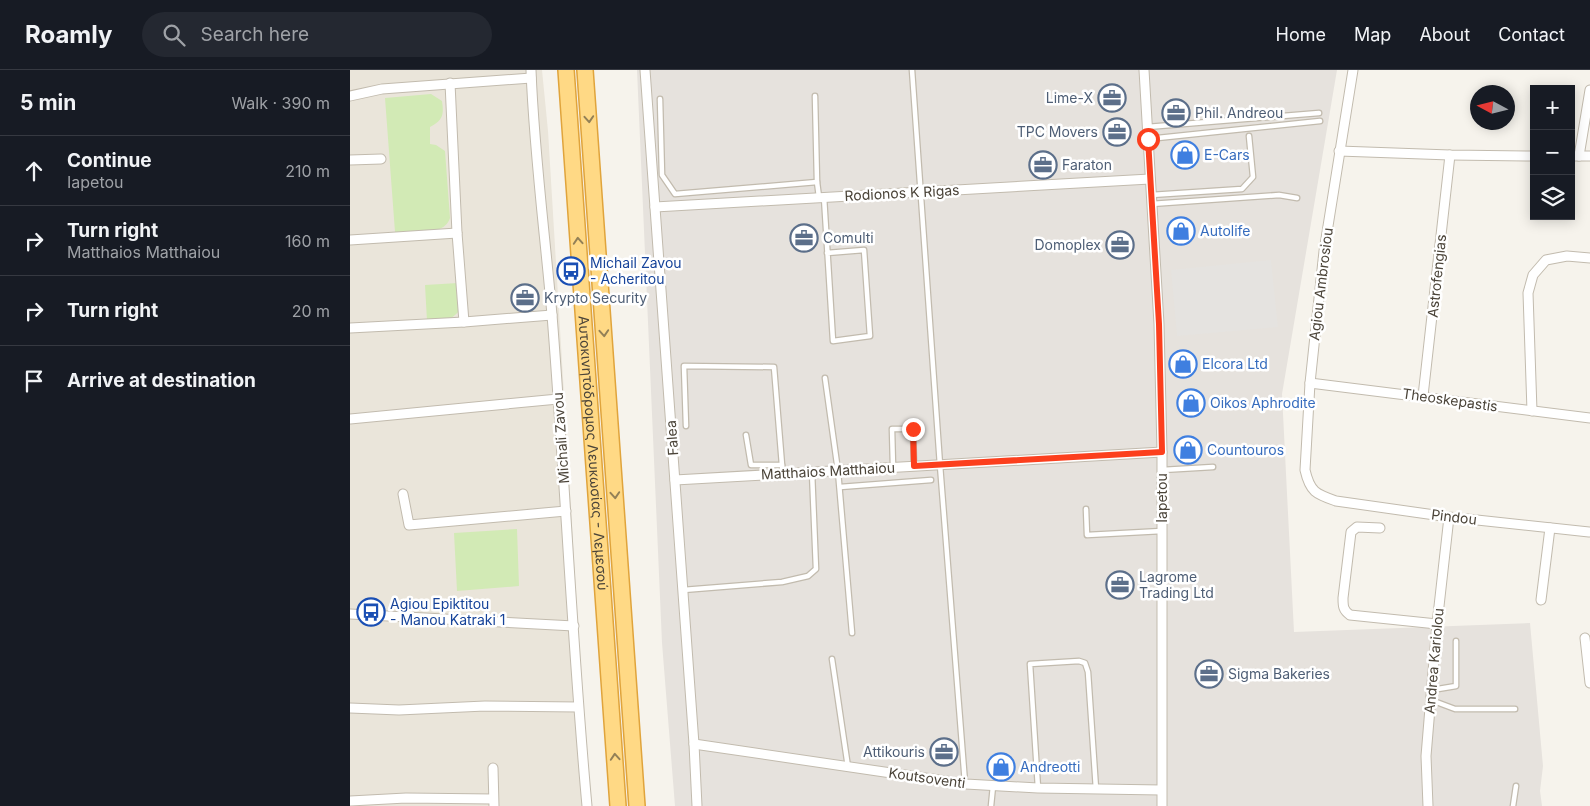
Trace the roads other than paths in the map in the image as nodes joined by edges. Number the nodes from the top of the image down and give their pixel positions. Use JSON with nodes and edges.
{"nodes":[{"id":1,"x":566,"y":70,"type":"edge"},
{"id":2,"x":585,"y":70,"type":"edge"},
{"id":3,"x":645,"y":70,"type":"edge"},
{"id":4,"x":912,"y":70,"type":"edge"},
{"id":5,"x":1144,"y":70,"type":"edge"},
{"id":6,"x":1353,"y":70,"type":"edge"},
{"id":7,"x":531,"y":74,"type":"edge"},
{"id":8,"x":450,"y":83,"type":"junction"},
{"id":9,"x":1590,"y":90,"type":"edge"},
{"id":10,"x":350,"y":96,"type":"edge"},
{"id":11,"x":815,"y":96,"type":"dead end"},
{"id":12,"x":660,"y":99,"type":"dead end"},
{"id":13,"x":1319,"y":113,"type":"dead end"},
{"id":14,"x":1320,"y":121,"type":"dead end"},
{"id":15,"x":1147,"y":126,"type":"junction"},
{"id":16,"x":1249,"y":136,"type":"dead end"},
{"id":17,"x":1148,"y":139,"type":"junction"},
{"id":18,"x":1339,"y":151,"type":"junction"},
{"id":19,"x":1450,"y":155,"type":"junction"},
{"id":20,"x":1530,"y":156,"type":"edge"},
{"id":21,"x":1575,"y":156,"type":"edge"},
{"id":22,"x":1590,"y":156,"type":"edge"},
{"id":23,"x":381,"y":159,"type":"dead end"},
{"id":24,"x":350,"y":160,"type":"edge"},
{"id":25,"x":1150,"y":179,"type":"junction"},
{"id":26,"x":817,"y":182,"type":"junction"},
{"id":27,"x":920,"y":192,"type":"junction"},
{"id":28,"x":821,"y":197,"type":"junction"},
{"id":29,"x":1297,"y":198,"type":"dead end"},
{"id":30,"x":1151,"y":199,"type":"junction"},
{"id":31,"x":655,"y":206,"type":"junction"},
{"id":32,"x":457,"y":233,"type":"junction"},
{"id":33,"x":350,"y":240,"type":"edge"},
{"id":34,"x":827,"y":252,"type":"junction"},
{"id":35,"x":1590,"y":258,"type":"edge"},
{"id":36,"x":552,"y":315,"type":"junction"},
{"id":37,"x":464,"y":322,"type":"junction"},
{"id":38,"x":350,"y":328,"type":"edge"},
{"id":39,"x":825,"y":378,"type":"dead end"},
{"id":40,"x":1310,"y":382,"type":"junction"},
{"id":41,"x":1423,"y":396,"type":"junction"},
{"id":42,"x":558,"y":399,"type":"junction"},
{"id":43,"x":1532,"y":411,"type":"junction"},
{"id":44,"x":1590,"y":418,"type":"edge"},
{"id":45,"x":350,"y":419,"type":"edge"},
{"id":46,"x":686,"y":426,"type":"dead end"},
{"id":47,"x":746,"y":435,"type":"dead end"},
{"id":48,"x":1162,"y":452,"type":"junction"},
{"id":49,"x":940,"y":465,"type":"junction"},
{"id":50,"x":914,"y":466,"type":"junction"},
{"id":51,"x":893,"y":467,"type":"junction"},
{"id":52,"x":1214,"y":467,"type":"dead end"},
{"id":53,"x":782,"y":470,"type":"junction"},
{"id":54,"x":838,"y":470,"type":"junction"},
{"id":55,"x":1162,"y":470,"type":"junction"},
{"id":56,"x":812,"y":472,"type":"junction"},
{"id":57,"x":675,"y":480,"type":"junction"},
{"id":58,"x":930,"y":480,"type":"dead end"},
{"id":59,"x":840,"y":487,"type":"junction"},
{"id":60,"x":403,"y":494,"type":"dead end"},
{"id":61,"x":1320,"y":496,"type":"joint"},
{"id":62,"x":1086,"y":509,"type":"dead end"},
{"id":63,"x":566,"y":511,"type":"junction"},
{"id":64,"x":1449,"y":517,"type":"junction"},
{"id":65,"x":1380,"y":528,"type":"dead end"},
{"id":66,"x":1550,"y":528,"type":"junction"},
{"id":67,"x":1162,"y":531,"type":"junction"},
{"id":68,"x":1589,"y":532,"type":"edge"},
{"id":69,"x":620,"y":570,"type":"junction"},
{"id":70,"x":683,"y":590,"type":"junction"},
{"id":71,"x":1541,"y":600,"type":"dead end"},
{"id":72,"x":350,"y":614,"type":"edge"},
{"id":73,"x":1437,"y":624,"type":"junction"},
{"id":74,"x":574,"y":626,"type":"junction"},
{"id":75,"x":852,"y":633,"type":"dead end"},
{"id":76,"x":1585,"y":638,"type":"dead end"},
{"id":77,"x":1456,"y":641,"type":"dead end"},
{"id":78,"x":832,"y":659,"type":"dead end"},
{"id":79,"x":1590,"y":678,"type":"edge"},
{"id":80,"x":1431,"y":690,"type":"junction"},
{"id":81,"x":1430,"y":700,"type":"junction"},
{"id":82,"x":578,"y":707,"type":"junction"},
{"id":83,"x":350,"y":708,"type":"edge"},
{"id":84,"x":1515,"y":709,"type":"dead end"},
{"id":85,"x":694,"y":744,"type":"junction"},
{"id":86,"x":848,"y":767,"type":"junction"},
{"id":87,"x":492,"y":768,"type":"dead end"},
{"id":88,"x":966,"y":784,"type":"junction"},
{"id":89,"x":993,"y":786,"type":"junction"},
{"id":90,"x":1516,"y":786,"type":"dead end"},
{"id":91,"x":1038,"y":788,"type":"junction"},
{"id":92,"x":1096,"y":789,"type":"junction"},
{"id":93,"x":1162,"y":790,"type":"junction"},
{"id":94,"x":350,"y":802,"type":"edge"},
{"id":95,"x":406,"y":802,"type":"edge"},
{"id":96,"x":493,"y":802,"type":"edge"},
{"id":97,"x":587,"y":806,"type":"edge"},
{"id":98,"x":618,"y":806,"type":"edge"},
{"id":99,"x":637,"y":806,"type":"edge"},
{"id":100,"x":644,"y":806,"type":"edge"},
{"id":101,"x":697,"y":806,"type":"edge"},
{"id":102,"x":991,"y":806,"type":"edge"},
{"id":103,"x":1162,"y":806,"type":"edge"},
{"id":104,"x":1428,"y":806,"type":"edge"},
{"id":105,"x":1513,"y":806,"type":"edge"}],
"edges":[{"from":98,"to":1,"type":"highway","name":"Αυτοκινητόδρομος Λευκωσίας - Λεμεσού","one_way":true},
{"from":2,"to":69,"type":"highway","name":"Αυτοκινητόδρομος Λευκωσίας - Λεμεσού","one_way":true},
{"from":3,"to":31,"type":"street","name":"Falea"},
{"from":4,"to":27,"type":"lane"},
{"from":5,"to":15,"type":"street","name":"Iapetou"},
{"from":6,"to":18,"type":"street","name":"Agiou Ambrosiou"},
{"from":7,"to":8,"type":"street"},
{"from":7,"to":36,"type":"street","name":"Michali Zavou"},
{"from":8,"to":10,"type":"street"},
{"from":8,"to":32,"type":"street"},
{"from":9,"to":21,"type":"street"},
{"from":11,"to":26,"type":"lane"},
{"from":12,"to":26,"type":"lane"},
{"from":13,"to":15,"type":"lane"},
{"from":14,"to":17,"type":"lane"},
{"from":15,"to":17,"type":"street","name":"Iapetou"},
{"from":16,"to":30,"type":"lane"},
{"from":17,"to":25,"type":"street","name":"Iapetou"},
{"from":18,"to":19,"type":"street"},
{"from":18,"to":40,"type":"street","name":"Agiou Ambrosiou"},
{"from":19,"to":20,"type":"street"},
{"from":19,"to":41,"type":"street","name":"Astrofengias"},
{"from":21,"to":22,"type":"street"},
{"from":23,"to":24,"type":"street"},
{"from":25,"to":27,"type":"street","name":"Rodionos K Rigas"},
{"from":25,"to":30,"type":"street","name":"Iapetou"},
{"from":26,"to":28,"type":"lane"},
{"from":27,"to":28,"type":"street","name":"Rodionos K Rigas"},
{"from":27,"to":49,"type":"lane"},
{"from":28,"to":31,"type":"street","name":"Rodionos K Rigas"},
{"from":28,"to":34,"type":"lane"},
{"from":29,"to":30,"type":"lane"},
{"from":30,"to":48,"type":"street","name":"Iapetou"},
{"from":31,"to":57,"type":"street","name":"Falea"},
{"from":32,"to":33,"type":"street"},
{"from":32,"to":37,"type":"street"},
{"from":34,"to":34,"type":"lane"},
{"from":35,"to":43,"type":"street"},
{"from":36,"to":37,"type":"street"},
{"from":36,"to":42,"type":"street","name":"Michali Zavou"},
{"from":37,"to":38,"type":"street"},
{"from":39,"to":54,"type":"lane"},
{"from":40,"to":41,"type":"street","name":"Theoskepastis"},
{"from":40,"to":61,"type":"street","name":"Agiou Ambrosiou"},
{"from":41,"to":43,"type":"street","name":"Theoskepastis"},
{"from":42,"to":45,"type":"street"},
{"from":42,"to":63,"type":"street","name":"Michali Zavou"},
{"from":43,"to":44,"type":"street","name":"Theoskepastis"},
{"from":46,"to":53,"type":"lane"},
{"from":47,"to":53,"type":"lane"},
{"from":48,"to":49,"type":"street","name":"Matthaios Matthaiou"},
{"from":48,"to":55,"type":"street","name":"Iapetou"},
{"from":49,"to":50,"type":"street","name":"Matthaios Matthaiou"},
{"from":49,"to":88,"type":"lane"},
{"from":50,"to":51,"type":"street","name":"Matthaios Matthaiou"},
{"from":50,"to":51,"type":"lane"},
{"from":51,"to":54,"type":"street","name":"Matthaios Matthaiou"},
{"from":52,"to":55,"type":"lane"},
{"from":53,"to":56,"type":"street","name":"Matthaios Matthaiou"},
{"from":53,"to":57,"type":"street","name":"Matthaios Matthaiou"},
{"from":54,"to":56,"type":"street","name":"Matthaios Matthaiou"},
{"from":54,"to":59,"type":"lane"},
{"from":55,"to":67,"type":"street","name":"Iapetou"},
{"from":56,"to":70,"type":"lane"},
{"from":57,"to":70,"type":"street","name":"Falea"},
{"from":58,"to":59,"type":"lane"},
{"from":59,"to":75,"type":"lane"},
{"from":60,"to":63,"type":"street"},
{"from":61,"to":64,"type":"street","name":"Pindou"},
{"from":62,"to":67,"type":"lane"},
{"from":63,"to":74,"type":"street","name":"Michali Zavou"},
{"from":64,"to":66,"type":"street","name":"Pindou"},
{"from":64,"to":73,"type":"street","name":"Andrea Kariolou"},
{"from":65,"to":73,"type":"street"},
{"from":66,"to":68,"type":"street","name":"Pindou"},
{"from":66,"to":71,"type":"street"},
{"from":67,"to":93,"type":"street","name":"Iapetou"},
{"from":69,"to":99,"type":"highway","name":"Αυτοκινητόδρομος Λευκωσίας - Λεμεσού"},
{"from":69,"to":100,"type":"highway"},
{"from":70,"to":85,"type":"street","name":"Falea"},
{"from":72,"to":74,"type":"street"},
{"from":73,"to":80,"type":"street","name":"Andrea Kariolou"},
{"from":74,"to":82,"type":"street","name":"Michali Zavou"},
{"from":76,"to":79,"type":"street"},
{"from":77,"to":80,"type":"lane"},
{"from":78,"to":86,"type":"lane"},
{"from":80,"to":81,"type":"street","name":"Andrea Kariolou"},
{"from":81,"to":84,"type":"lane"},
{"from":81,"to":104,"type":"street","name":"Andrea Kariolou"},
{"from":82,"to":83,"type":"street"},
{"from":82,"to":97,"type":"street","name":"Michali Zavou"},
{"from":85,"to":86,"type":"street","name":"Koutsoventi"},
{"from":85,"to":101,"type":"street","name":"Falea"},
{"from":86,"to":88,"type":"street","name":"Koutsoventi"},
{"from":87,"to":96,"type":"street"},
{"from":88,"to":89,"type":"street","name":"Koutsoventi"},
{"from":89,"to":91,"type":"street","name":"Koutsoventi"},
{"from":89,"to":102,"type":"lane"},
{"from":90,"to":105,"type":"lane"},
{"from":91,"to":92,"type":"street","name":"Koutsoventi"},
{"from":91,"to":92,"type":"lane"},
{"from":92,"to":93,"type":"street","name":"Koutsoventi"},
{"from":93,"to":103,"type":"street","name":"Iapetou"},
{"from":94,"to":95,"type":"street"},
{"from":95,"to":96,"type":"street"}]}
